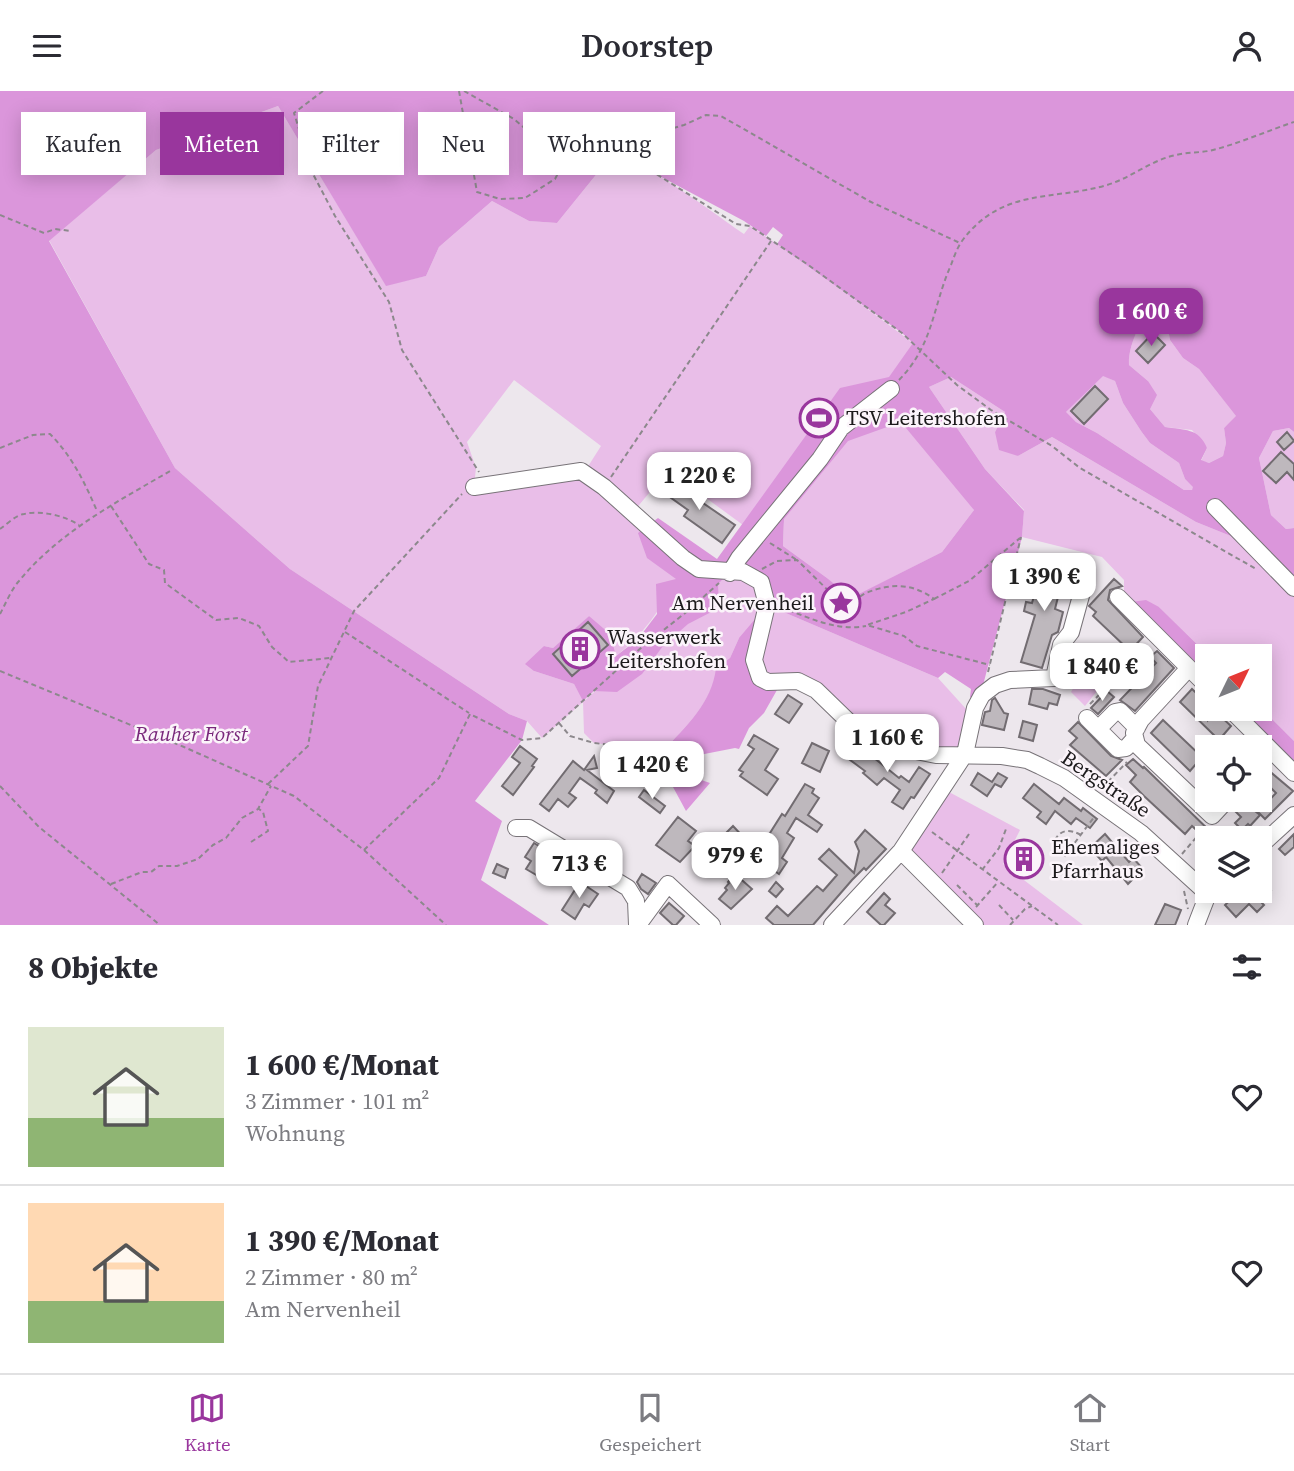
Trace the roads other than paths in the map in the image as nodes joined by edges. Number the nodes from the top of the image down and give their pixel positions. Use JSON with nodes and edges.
{"nodes":[{"id":1,"x":891,"y":389,"type":"road end"},
{"id":2,"x":474,"y":487,"type":"road end"},
{"id":3,"x":1219,"y":508,"type":"dead end"},
{"id":4,"x":730,"y":573,"type":"junction"},
{"id":5,"x":1081,"y":575,"type":"dead end"},
{"id":6,"x":1294,"y":588,"type":"edge"},
{"id":7,"x":1118,"y":597,"type":"dead end"},
{"id":8,"x":1189,"y":668,"type":"junction"},
{"id":9,"x":1195,"y":674,"type":"edge"},
{"id":10,"x":1242,"y":721,"type":"edge"},
{"id":11,"x":1256,"y":735,"type":"edge"},
{"id":12,"x":1137,"y":738,"type":"junction"},
{"id":13,"x":1272,"y":751,"type":"edge"},
{"id":14,"x":965,"y":754,"type":"junction"},
{"id":15,"x":1294,"y":773,"type":"edge"},
{"id":16,"x":1195,"y":798,"type":"edge"},
{"id":17,"x":1294,"y":815,"type":"edge"},
{"id":18,"x":516,"y":828,"type":"dead end"},
{"id":19,"x":1272,"y":835,"type":"edge"},
{"id":20,"x":901,"y":851,"type":"junction"},
{"id":21,"x":1195,"y":880,"type":"edge"},
{"id":22,"x":1206,"y":903,"type":"edge"},
{"id":23,"x":840,"y":922,"type":"edge"},
{"id":24,"x":638,"y":925,"type":"edge"},
{"id":25,"x":712,"y":925,"type":"edge"},
{"id":26,"x":975,"y":925,"type":"edge"},
{"id":27,"x":1196,"y":925,"type":"edge"}],
"edges":[{"from":1,"to":4,"type":"street"},
{"from":2,"to":4,"type":"street"},
{"from":3,"to":6,"type":"street"},
{"from":4,"to":14,"type":"street","name":"Bergstraße"},
{"from":5,"to":14,"type":"street"},
{"from":7,"to":8,"type":"street"},
{"from":8,"to":9,"type":"street"},
{"from":8,"to":12,"type":"street"},
{"from":10,"to":11,"type":"street"},
{"from":12,"to":12,"type":"street"},
{"from":12,"to":16,"type":"street"},
{"from":13,"to":15,"type":"street"},
{"from":14,"to":20,"type":"street"},
{"from":14,"to":21,"type":"street","name":"Bergstraße"},
{"from":17,"to":19,"type":"street"},
{"from":18,"to":24,"type":"street"},
{"from":20,"to":23,"type":"street"},
{"from":20,"to":26,"type":"street"},
{"from":22,"to":27,"type":"street"},
{"from":24,"to":25,"type":"street"}]}
